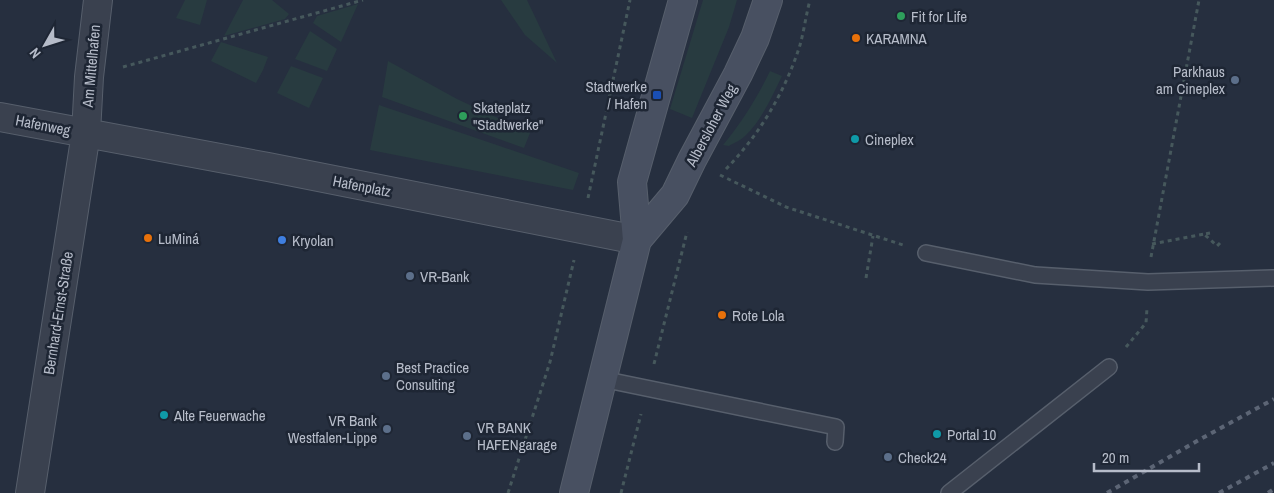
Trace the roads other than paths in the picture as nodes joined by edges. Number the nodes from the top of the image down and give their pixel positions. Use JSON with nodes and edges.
{"nodes":[{"id":1,"x":98,"y":0,"type":"edge"},
{"id":2,"x":683,"y":0,"type":"edge"},
{"id":3,"x":768,"y":0,"type":"edge"},
{"id":4,"x":0,"y":117,"type":"edge"},
{"id":5,"x":86,"y":133,"type":"junction"},
{"id":6,"x":637,"y":240,"type":"junction"},
{"id":7,"x":926,"y":253,"type":"road end"},
{"id":8,"x":1274,"y":278,"type":"edge"},
{"id":9,"x":1109,"y":367,"type":"road end"},
{"id":10,"x":602,"y":379,"type":"junction"},
{"id":11,"x":835,"y":442,"type":"dead end"},
{"id":12,"x":30,"y":493,"type":"edge"},
{"id":13,"x":574,"y":493,"type":"edge"},
{"id":14,"x":949,"y":493,"type":"edge"}],
"edges":[{"from":1,"to":5,"type":"street","name":"Am Mittelhafen"},
{"from":2,"to":6,"type":"main road","name":"Albersloher Weg"},
{"from":3,"to":6,"type":"main road","name":"Albersloher Weg"},
{"from":4,"to":5,"type":"street","name":"Hafenweg"},
{"from":5,"to":6,"type":"street","name":"Hafenplatz"},
{"from":5,"to":12,"type":"street","name":"Bernhard-Ernst-Straße"},
{"from":6,"to":10,"type":"main road","name":"Albersloher Weg"},
{"from":7,"to":8,"type":"lane"},
{"from":9,"to":14,"type":"lane"},
{"from":10,"to":11,"type":"lane"},
{"from":10,"to":13,"type":"main road","name":"Albersloher Weg"}]}
